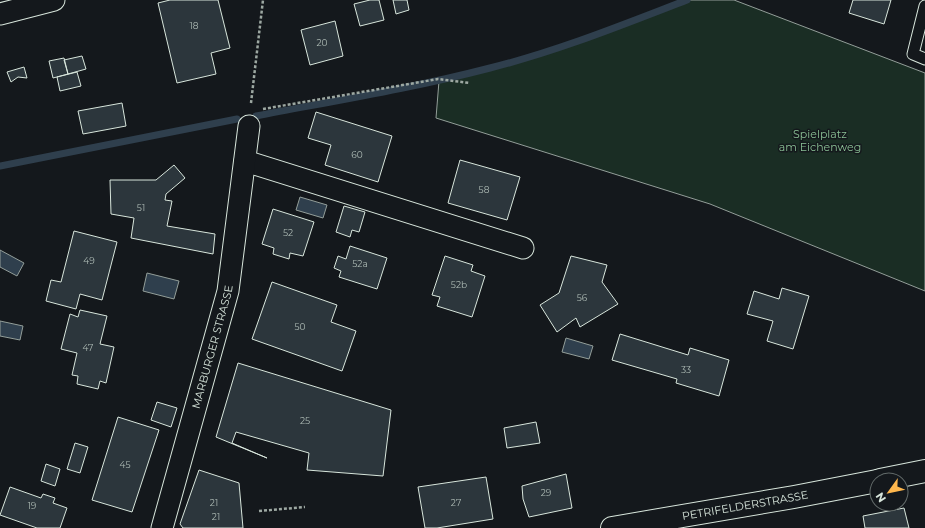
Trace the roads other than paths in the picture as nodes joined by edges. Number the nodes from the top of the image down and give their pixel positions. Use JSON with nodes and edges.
{"nodes":[{"id":1,"x":54,"y":0,"type":"edge"},
{"id":2,"x":925,"y":6,"type":"edge"},
{"id":3,"x":0,"y":14,"type":"edge"},
{"id":4,"x":925,"y":59,"type":"edge"},
{"id":5,"x":253,"y":115,"type":"road end"},
{"id":6,"x":245,"y":161,"type":"junction"},
{"id":7,"x":523,"y":248,"type":"dead end"},
{"id":8,"x":925,"y":471,"type":"edge"},
{"id":9,"x":909,"y":474,"type":"edge"},
{"id":10,"x":869,"y":483,"type":"edge"},
{"id":11,"x":162,"y":528,"type":"edge"},
{"id":12,"x":612,"y":528,"type":"edge"}],
"edges":[{"from":1,"to":3,"type":"street"},
{"from":2,"to":4,"type":"lane"},
{"from":5,"to":6,"type":"street","name":"MARBURGER STRASSE"},
{"from":6,"to":7,"type":"street"},
{"from":6,"to":11,"type":"street","name":"MARBURGER STRASSE"},
{"from":8,"to":9,"type":"main road"},
{"from":10,"to":12,"type":"main road","name":"PETRIFELDERSTRASSE"}]}
